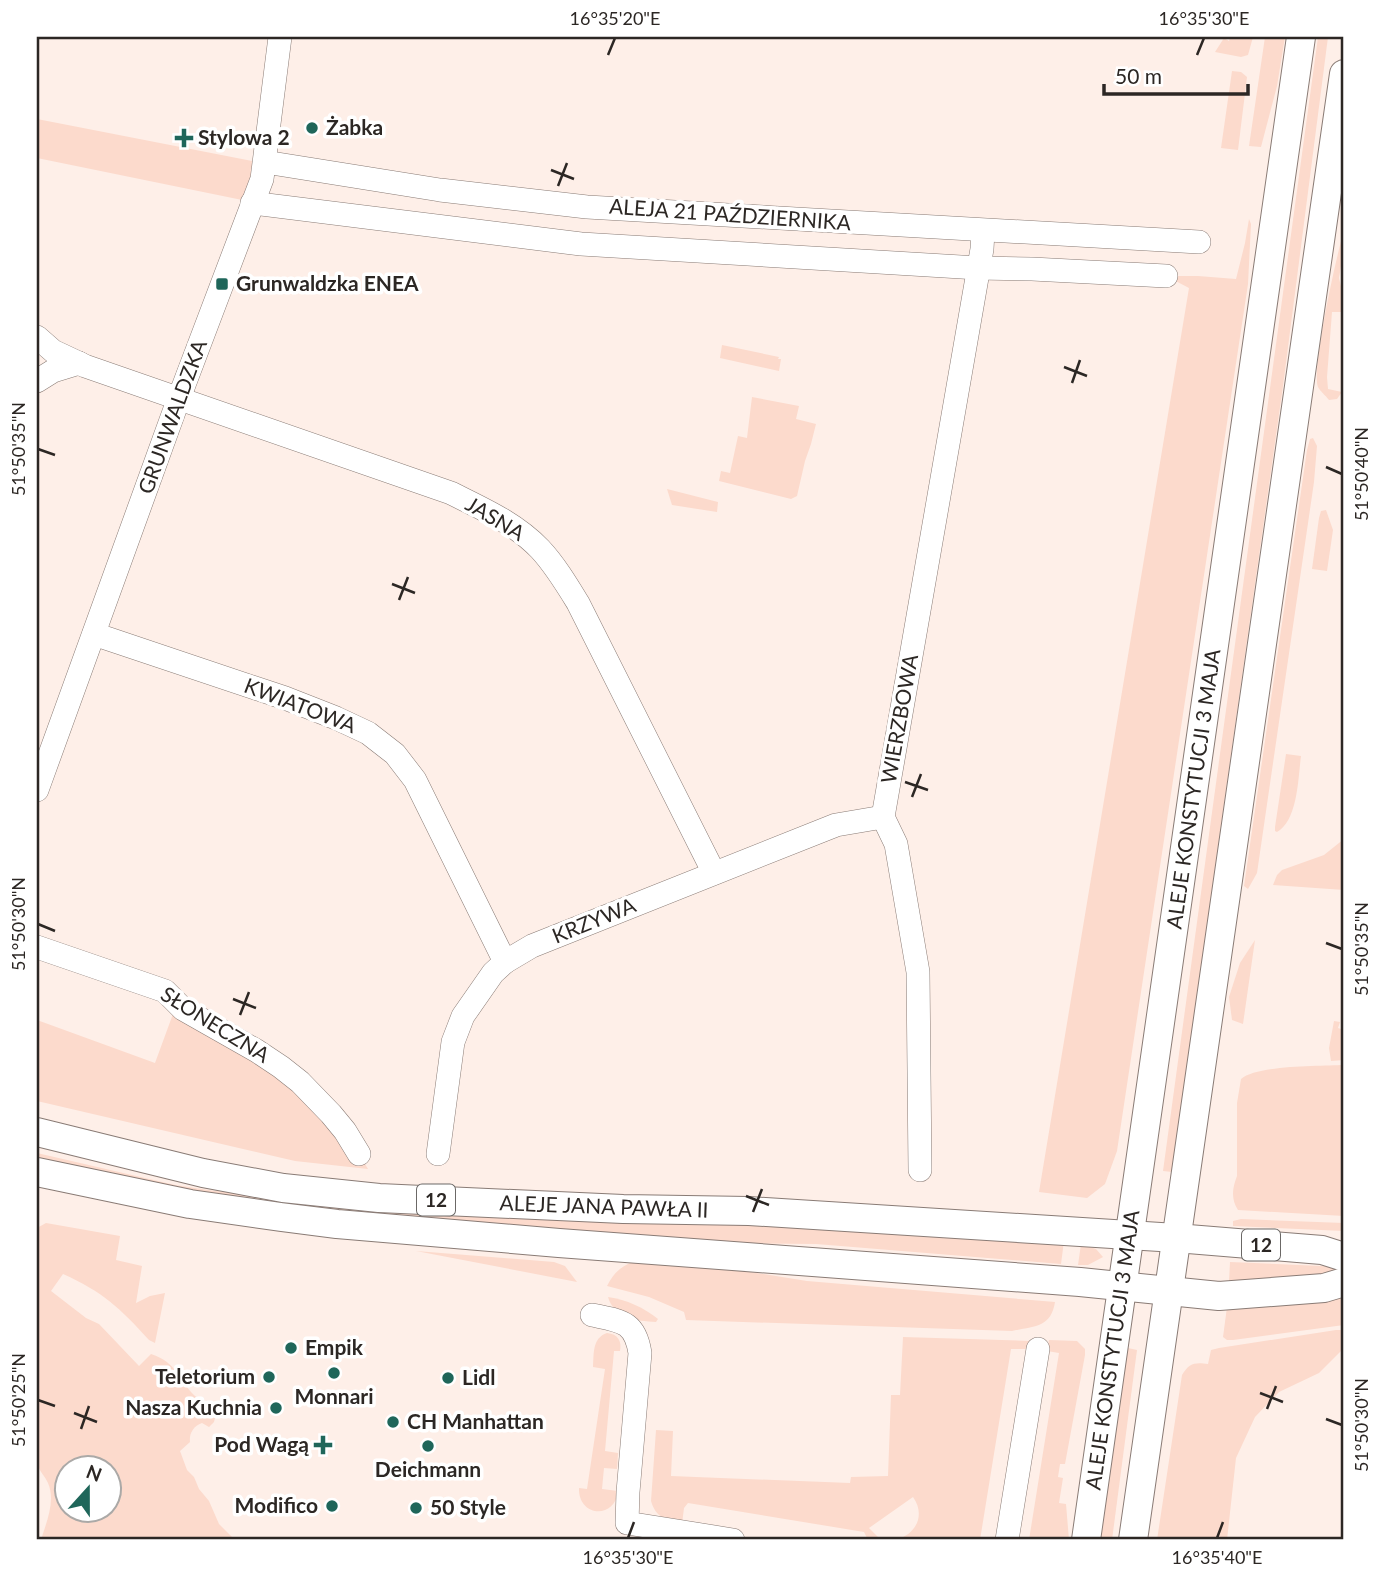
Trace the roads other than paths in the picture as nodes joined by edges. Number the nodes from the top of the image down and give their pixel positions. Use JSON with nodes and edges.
{"nodes":[{"id":1,"x":280,"y":37,"type":"edge"},
{"id":2,"x":1301,"y":37,"type":"edge"},
{"id":3,"x":1344,"y":74,"type":"edge"},
{"id":4,"x":265,"y":162,"type":"junction"},
{"id":5,"x":253,"y":203,"type":"junction"},
{"id":6,"x":983,"y":231,"type":"junction"},
{"id":7,"x":1199,"y":242,"type":"dead end"},
{"id":8,"x":978,"y":268,"type":"junction"},
{"id":9,"x":1166,"y":276,"type":"dead end"},
{"id":10,"x":37,"y":337,"type":"edge"},
{"id":11,"x":79,"y":363,"type":"junction"},
{"id":12,"x":37,"y":381,"type":"edge"},
{"id":13,"x":179,"y":398,"type":"junction"},
{"id":14,"x":94,"y":634,"type":"junction"},
{"id":15,"x":37,"y":790,"type":"edge"},
{"id":16,"x":883,"y":817,"type":"junction"},
{"id":17,"x":714,"y":873,"type":"junction"},
{"id":18,"x":37,"y":947,"type":"edge"},
{"id":19,"x":505,"y":962,"type":"junction"},
{"id":20,"x":37,"y":1132,"type":"edge"},
{"id":21,"x":359,"y":1154,"type":"dead end"},
{"id":22,"x":438,"y":1154,"type":"dead end"},
{"id":23,"x":920,"y":1170,"type":"dead end"},
{"id":24,"x":37,"y":1172,"type":"edge"},
{"id":25,"x":1130,"y":1235,"type":"junction"},
{"id":26,"x":1176,"y":1238,"type":"junction"},
{"id":27,"x":1344,"y":1257,"type":"edge"},
{"id":28,"x":1344,"y":1282,"type":"edge"},
{"id":29,"x":1123,"y":1286,"type":"junction"},
{"id":30,"x":1169,"y":1292,"type":"junction"},
{"id":31,"x":592,"y":1315,"type":"dead end"},
{"id":32,"x":1038,"y":1349,"type":"dead end"},
{"id":33,"x":733,"y":1540,"type":"edge"},
{"id":34,"x":1007,"y":1540,"type":"edge"},
{"id":35,"x":1086,"y":1540,"type":"edge"},
{"id":36,"x":1133,"y":1540,"type":"edge"}],
"edges":[{"from":1,"to":4,"type":"street","name":"GRUNWALDZKA"},
{"from":2,"to":25,"type":"main road","name":"ALEJE KONSTYTUCJI 3 MAJA"},
{"from":3,"to":26,"type":"main road"},
{"from":4,"to":5,"type":"street","name":"GRUNWALDZKA"},
{"from":4,"to":6,"type":"street","name":"ALEJA 21 PAŹDZIERNIKA"},
{"from":5,"to":8,"type":"street","name":"ALEJA 21 PAŹDZIERNIKA"},
{"from":5,"to":13,"type":"street","name":"GRUNWALDZKA"},
{"from":6,"to":7,"type":"street","name":"ALEJA 21 PAŹDZIERNIKA"},
{"from":6,"to":8,"type":"street","name":"WIERZBOWA"},
{"from":8,"to":9,"type":"street","name":"ALEJA 21 PAŹDZIERNIKA"},
{"from":8,"to":16,"type":"street","name":"WIERZBOWA"},
{"from":10,"to":11,"type":"street","name":"JASNA"},
{"from":11,"to":12,"type":"street"},
{"from":11,"to":13,"type":"street","name":"JASNA"},
{"from":13,"to":14,"type":"street","name":"GRUNWALDZKA"},
{"from":13,"to":17,"type":"street","name":"JASNA"},
{"from":14,"to":15,"type":"street","name":"GRUNWALDZKA"},
{"from":14,"to":19,"type":"street","name":"KWIATOWA"},
{"from":16,"to":17,"type":"street","name":"KRZYWA"},
{"from":16,"to":23,"type":"street"},
{"from":17,"to":19,"type":"street","name":"KRZYWA"},
{"from":18,"to":21,"type":"street","name":"SŁONECZNA"},
{"from":19,"to":22,"type":"street","name":"KRZYWA"},
{"from":20,"to":25,"type":"main road","name":"ALEJE JANA PAWŁA II","number":"12"},
{"from":24,"to":29,"type":"main road","name":"ALEJE JANA PAWŁA II","number":"12"},
{"from":25,"to":26,"type":"main road","name":"ALEJE JANA PAWŁA II","number":"12"},
{"from":25,"to":29,"type":"main road","name":"ALEJE KONSTYTUCJI 3 MAJA"},
{"from":26,"to":27,"type":"main road","number":"12"},
{"from":26,"to":30,"type":"main road"},
{"from":28,"to":30,"type":"main road","number":"12"},
{"from":29,"to":30,"type":"main road","name":"ALEJE JANA PAWŁA II","number":"12"},
{"from":29,"to":35,"type":"main road","name":"ALEJE KONSTYTUCJI 3 MAJA"},
{"from":30,"to":36,"type":"main road"},
{"from":31,"to":33,"type":"street"},
{"from":32,"to":34,"type":"street"}]}
